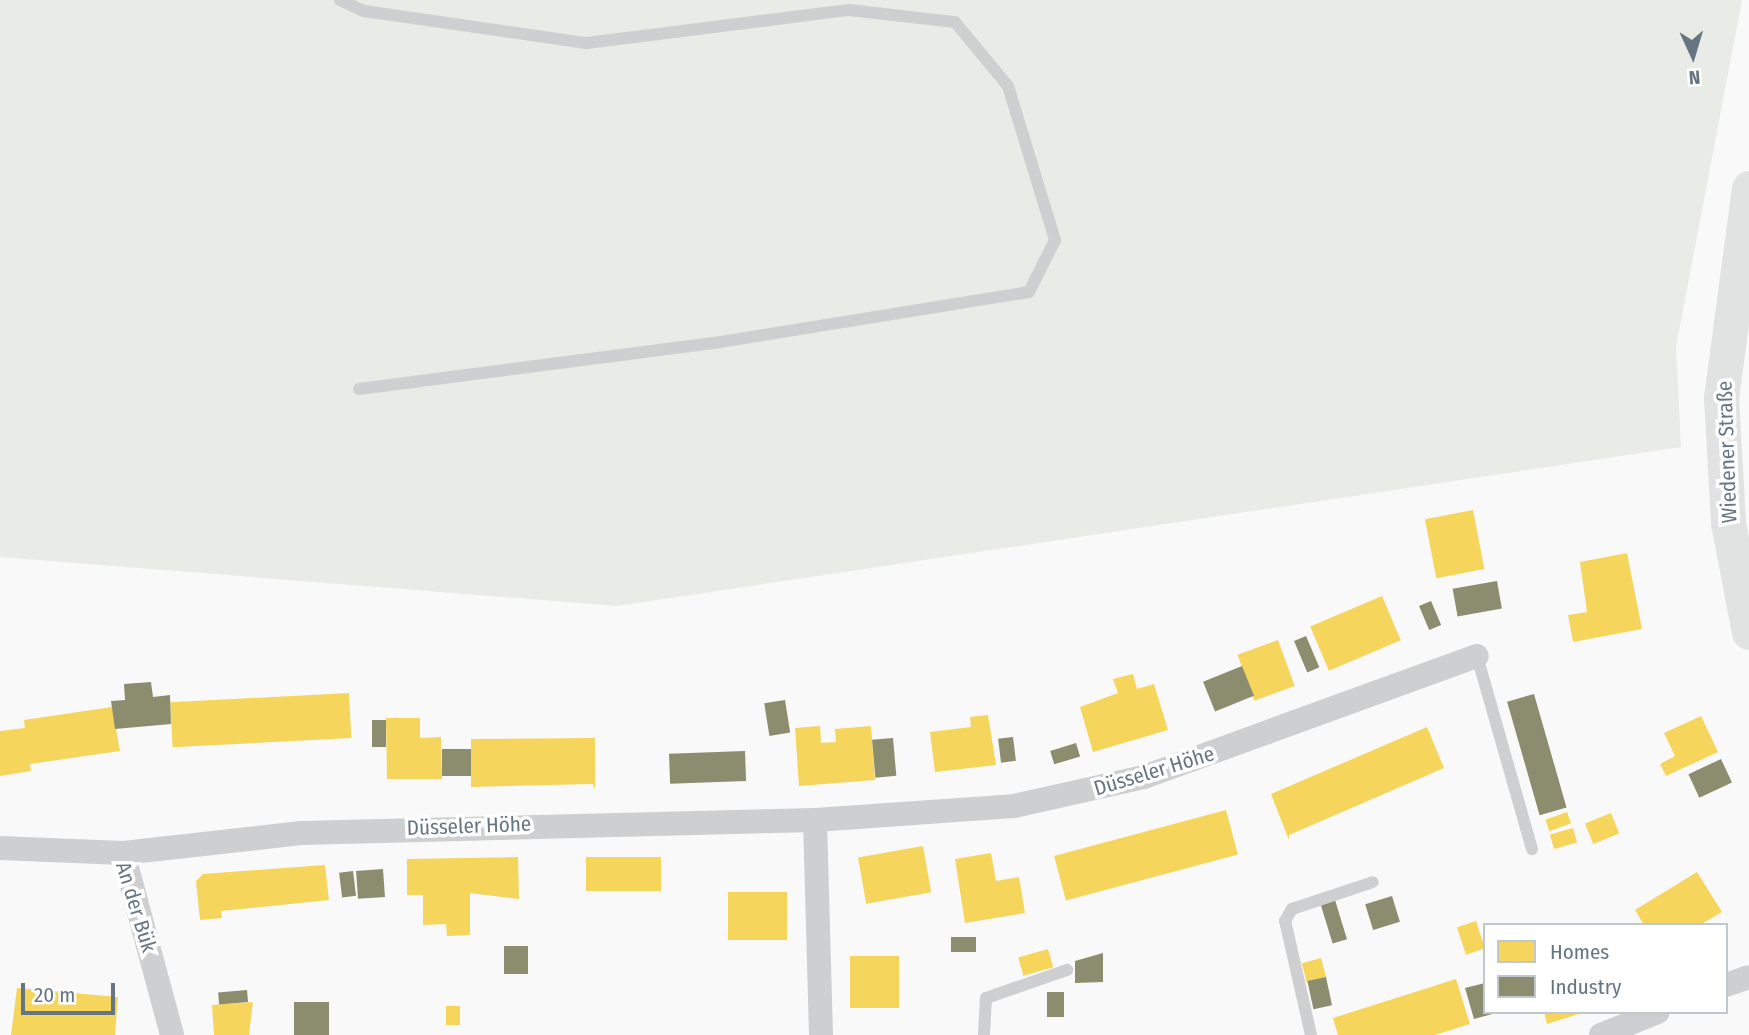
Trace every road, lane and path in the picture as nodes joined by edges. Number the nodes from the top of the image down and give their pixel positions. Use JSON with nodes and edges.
{"nodes":[{"id":1,"x":340,"y":0,"type":"edge"},
{"id":2,"x":1749,"y":188,"type":"edge"},
{"id":3,"x":359,"y":389,"type":"dead end"},
{"id":4,"x":1749,"y":632,"type":"edge"},
{"id":5,"x":1477,"y":656,"type":"joint"},
{"id":6,"x":816,"y":820,"type":"junction"},
{"id":7,"x":0,"y":848,"type":"edge"},
{"id":8,"x":1532,"y":849,"type":"dead end"},
{"id":9,"x":123,"y":853,"type":"junction"},
{"id":10,"x":1373,"y":882,"type":"dead end"},
{"id":11,"x":1067,"y":970,"type":"dead end"},
{"id":12,"x":1749,"y":977,"type":"edge"},
{"id":13,"x":1728,"y":984,"type":"edge"},
{"id":14,"x":1653,"y":1014,"type":"edge"},
{"id":15,"x":172,"y":1035,"type":"edge"},
{"id":16,"x":821,"y":1035,"type":"edge"},
{"id":17,"x":984,"y":1035,"type":"edge"},
{"id":18,"x":1311,"y":1035,"type":"edge"},
{"id":19,"x":1601,"y":1035,"type":"edge"}],
"edges":[{"from":1,"to":3,"type":"lane"},
{"from":2,"to":4,"type":"main road","name":"Wiedener Straße"},
{"from":5,"to":6,"type":"street","name":"Düsseler Höhe"},
{"from":5,"to":8,"type":"lane"},
{"from":6,"to":9,"type":"street","name":"Düsseler Höhe"},
{"from":6,"to":16,"type":"street"},
{"from":7,"to":9,"type":"street","name":"An der Bük"},
{"from":9,"to":15,"type":"street","name":"An der Bük"},
{"from":10,"to":18,"type":"lane"},
{"from":11,"to":17,"type":"lane"},
{"from":12,"to":13,"type":"street"},
{"from":14,"to":19,"type":"street"}]}
